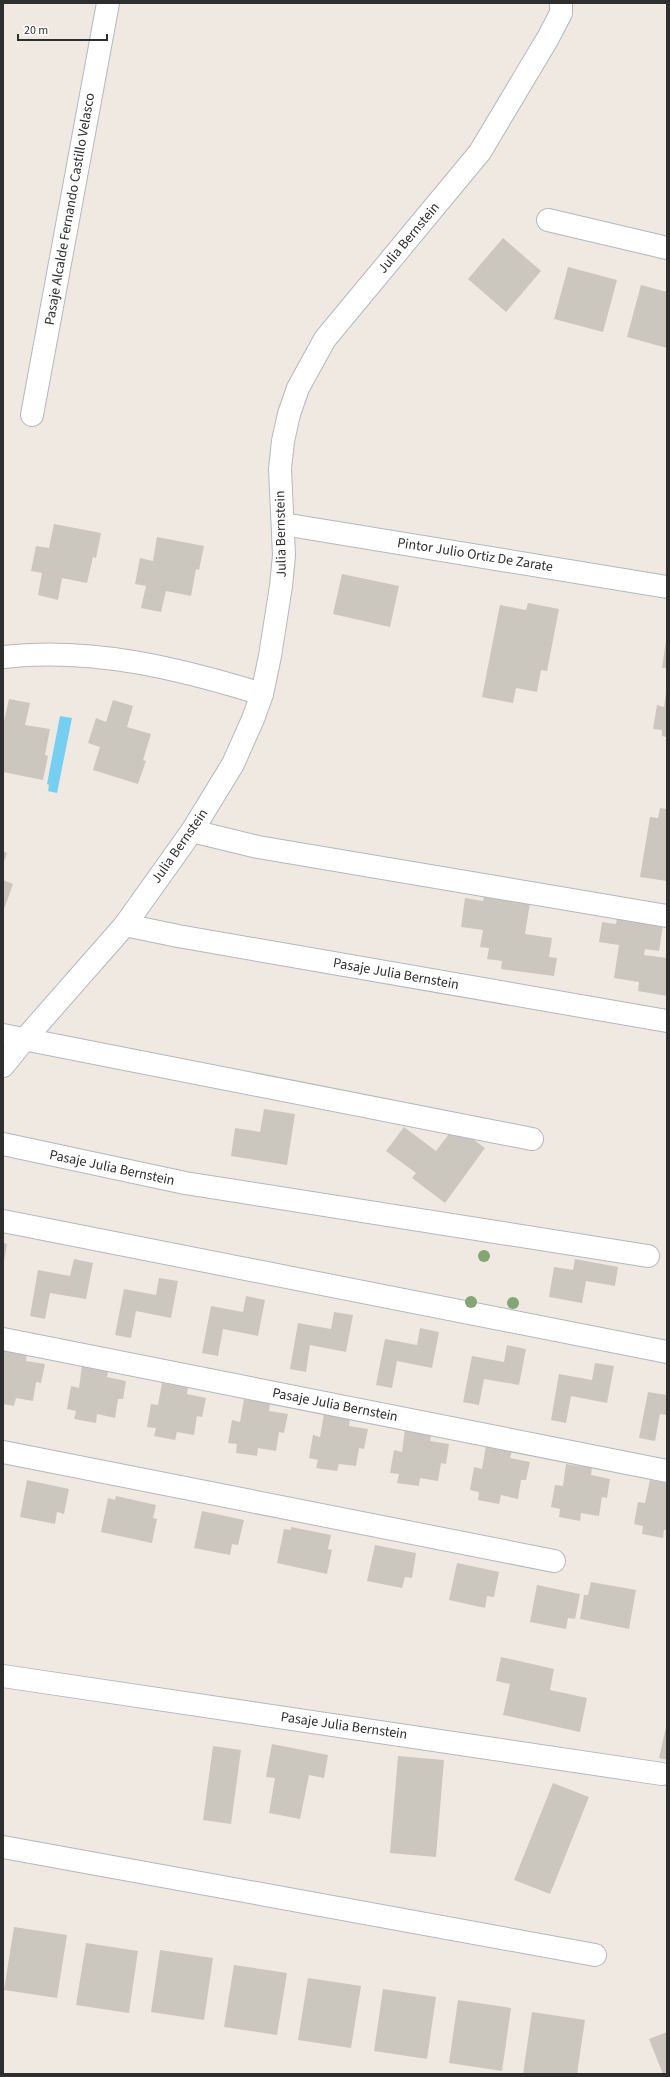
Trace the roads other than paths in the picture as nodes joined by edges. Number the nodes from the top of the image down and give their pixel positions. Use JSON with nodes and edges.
{"nodes":[{"id":1,"x":108,"y":3,"type":"edge"},
{"id":2,"x":561,"y":3,"type":"edge"},
{"id":3,"x":548,"y":220,"type":"dead end"},
{"id":4,"x":667,"y":248,"type":"edge"},
{"id":5,"x":32,"y":415,"type":"dead end"},
{"id":6,"x":283,"y":524,"type":"junction"},
{"id":7,"x":667,"y":587,"type":"edge"},
{"id":8,"x":3,"y":657,"type":"edge"},
{"id":9,"x":262,"y":694,"type":"junction"},
{"id":10,"x":192,"y":831,"type":"junction"},
{"id":11,"x":667,"y":916,"type":"edge"},
{"id":12,"x":125,"y":925,"type":"junction"},
{"id":13,"x":667,"y":1021,"type":"edge"},
{"id":14,"x":13,"y":1037,"type":"edge"},
{"id":15,"x":3,"y":1066,"type":"edge"},
{"id":16,"x":532,"y":1140,"type":"dead end"},
{"id":17,"x":3,"y":1144,"type":"edge"},
{"id":18,"x":3,"y":1220,"type":"edge"},
{"id":19,"x":648,"y":1256,"type":"dead end"},
{"id":20,"x":3,"y":1339,"type":"edge"},
{"id":21,"x":667,"y":1352,"type":"edge"},
{"id":22,"x":3,"y":1452,"type":"edge"},
{"id":23,"x":667,"y":1472,"type":"edge"},
{"id":24,"x":554,"y":1561,"type":"dead end"},
{"id":25,"x":3,"y":1676,"type":"edge"},
{"id":26,"x":662,"y":1774,"type":"dead end"},
{"id":27,"x":3,"y":1847,"type":"edge"},
{"id":28,"x":595,"y":1954,"type":"dead end"}],
"edges":[{"from":1,"to":5,"type":"street","name":"Pasaje Alcalde Fernando Castillo Velasco"},
{"from":2,"to":6,"type":"street","name":"Julia Bernstein"},
{"from":3,"to":4,"type":"street"},
{"from":6,"to":7,"type":"street","name":"Pintor Julio Ortiz De Zarate"},
{"from":6,"to":9,"type":"street","name":"Julia Bernstein"},
{"from":8,"to":9,"type":"street"},
{"from":9,"to":10,"type":"street","name":"Julia Bernstein"},
{"from":10,"to":11,"type":"street"},
{"from":10,"to":12,"type":"street","name":"Julia Bernstein"},
{"from":12,"to":13,"type":"street","name":"Pasaje Julia Bernstein"},
{"from":12,"to":14,"type":"street","name":"Julia Bernstein"},
{"from":14,"to":15,"type":"street","name":"Julia Bernstein"},
{"from":14,"to":16,"type":"street"},
{"from":17,"to":19,"type":"street","name":"Pasaje Julia Bernstein"},
{"from":18,"to":21,"type":"street"},
{"from":20,"to":23,"type":"street","name":"Pasaje Julia Bernstein"},
{"from":22,"to":24,"type":"street"},
{"from":25,"to":26,"type":"street","name":"Pasaje Julia Bernstein"},
{"from":27,"to":28,"type":"street"}]}
